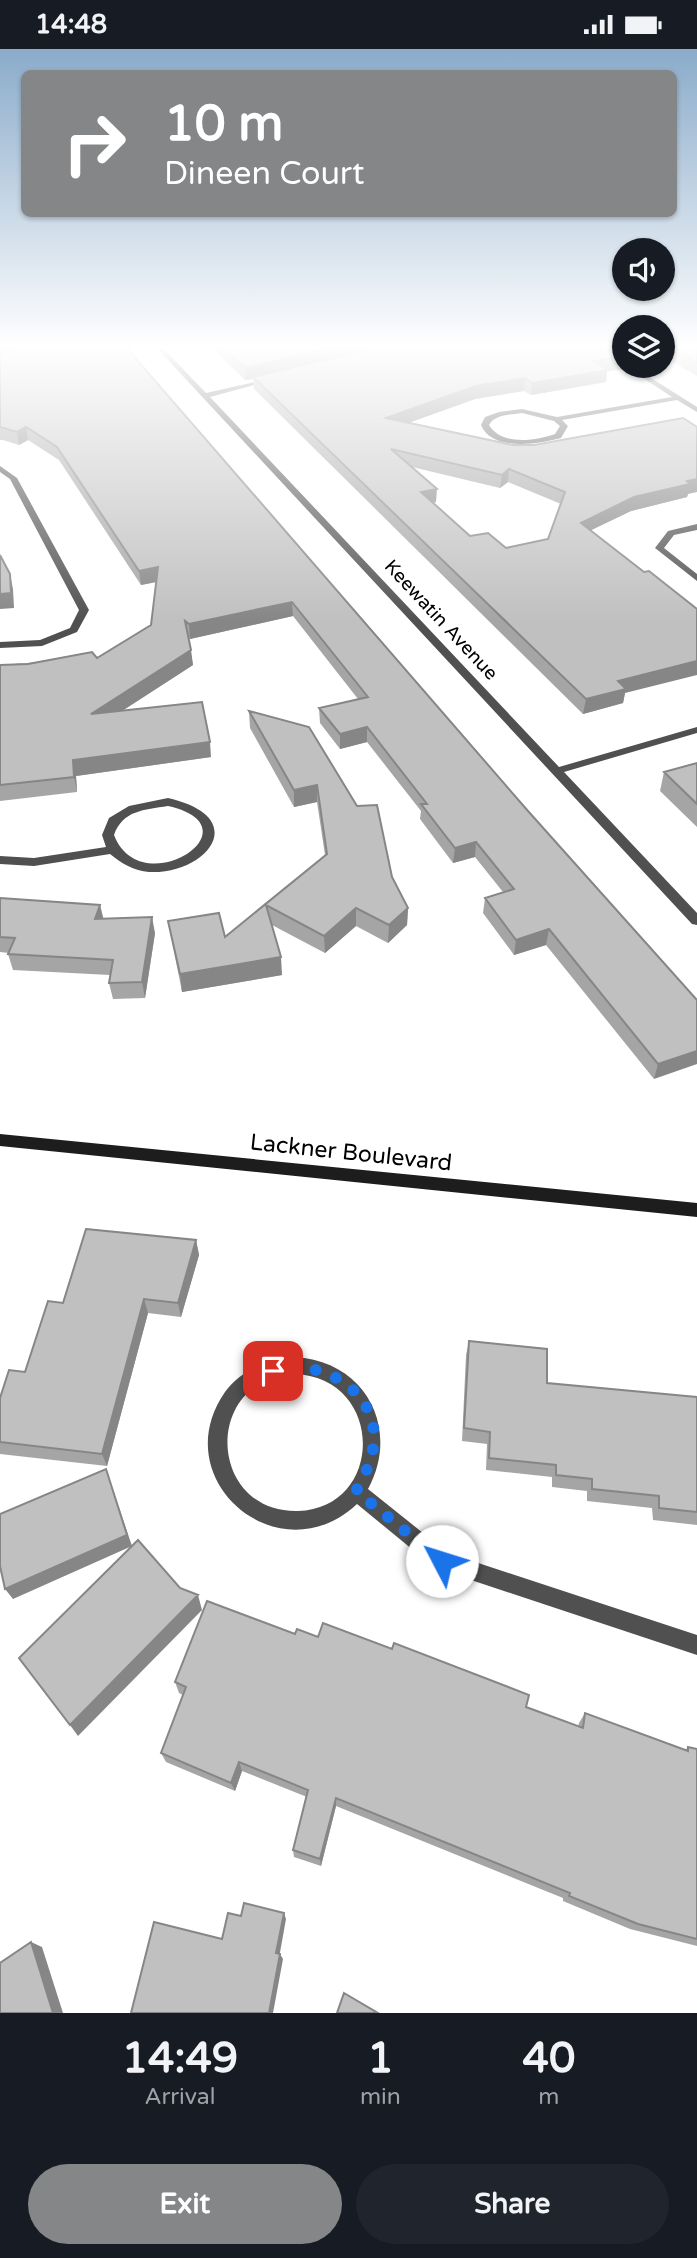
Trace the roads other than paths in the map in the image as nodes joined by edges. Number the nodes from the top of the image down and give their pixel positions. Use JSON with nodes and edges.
{"nodes":[{"id":1,"x":244,"y":438,"type":"edge"},
{"id":2,"x":501,"y":438,"type":"edge"},
{"id":3,"x":552,"y":438,"type":"edge"},
{"id":4,"x":0,"y":468,"type":"edge"},
{"id":5,"x":697,"y":527,"type":"edge"},
{"id":6,"x":697,"y":578,"type":"edge"},
{"id":7,"x":0,"y":645,"type":"edge"},
{"id":8,"x":697,"y":730,"type":"edge"},
{"id":9,"x":559,"y":770,"type":"junction"},
{"id":10,"x":110,"y":850,"type":"junction"},
{"id":11,"x":0,"y":860,"type":"edge"},
{"id":12,"x":697,"y":921,"type":"edge"},
{"id":13,"x":0,"y":1140,"type":"edge"},
{"id":14,"x":697,"y":1210,"type":"edge"},
{"id":15,"x":356,"y":1491,"type":"junction"},
{"id":16,"x":697,"y":1645,"type":"edge"}],
"edges":[{"from":1,"to":9,"type":"street","name":"Keewatin Avenue"},
{"from":2,"to":3,"type":"street"},
{"from":4,"to":7,"type":"street"},
{"from":5,"to":6,"type":"street"},
{"from":8,"to":9,"type":"street"},
{"from":9,"to":12,"type":"street","name":"Keewatin Avenue"},
{"from":10,"to":10,"type":"street"},
{"from":10,"to":11,"type":"street"},
{"from":13,"to":14,"type":"main road","name":"Lackner Boulevard"},
{"from":15,"to":15,"type":"street"},
{"from":15,"to":16,"type":"street"}]}
